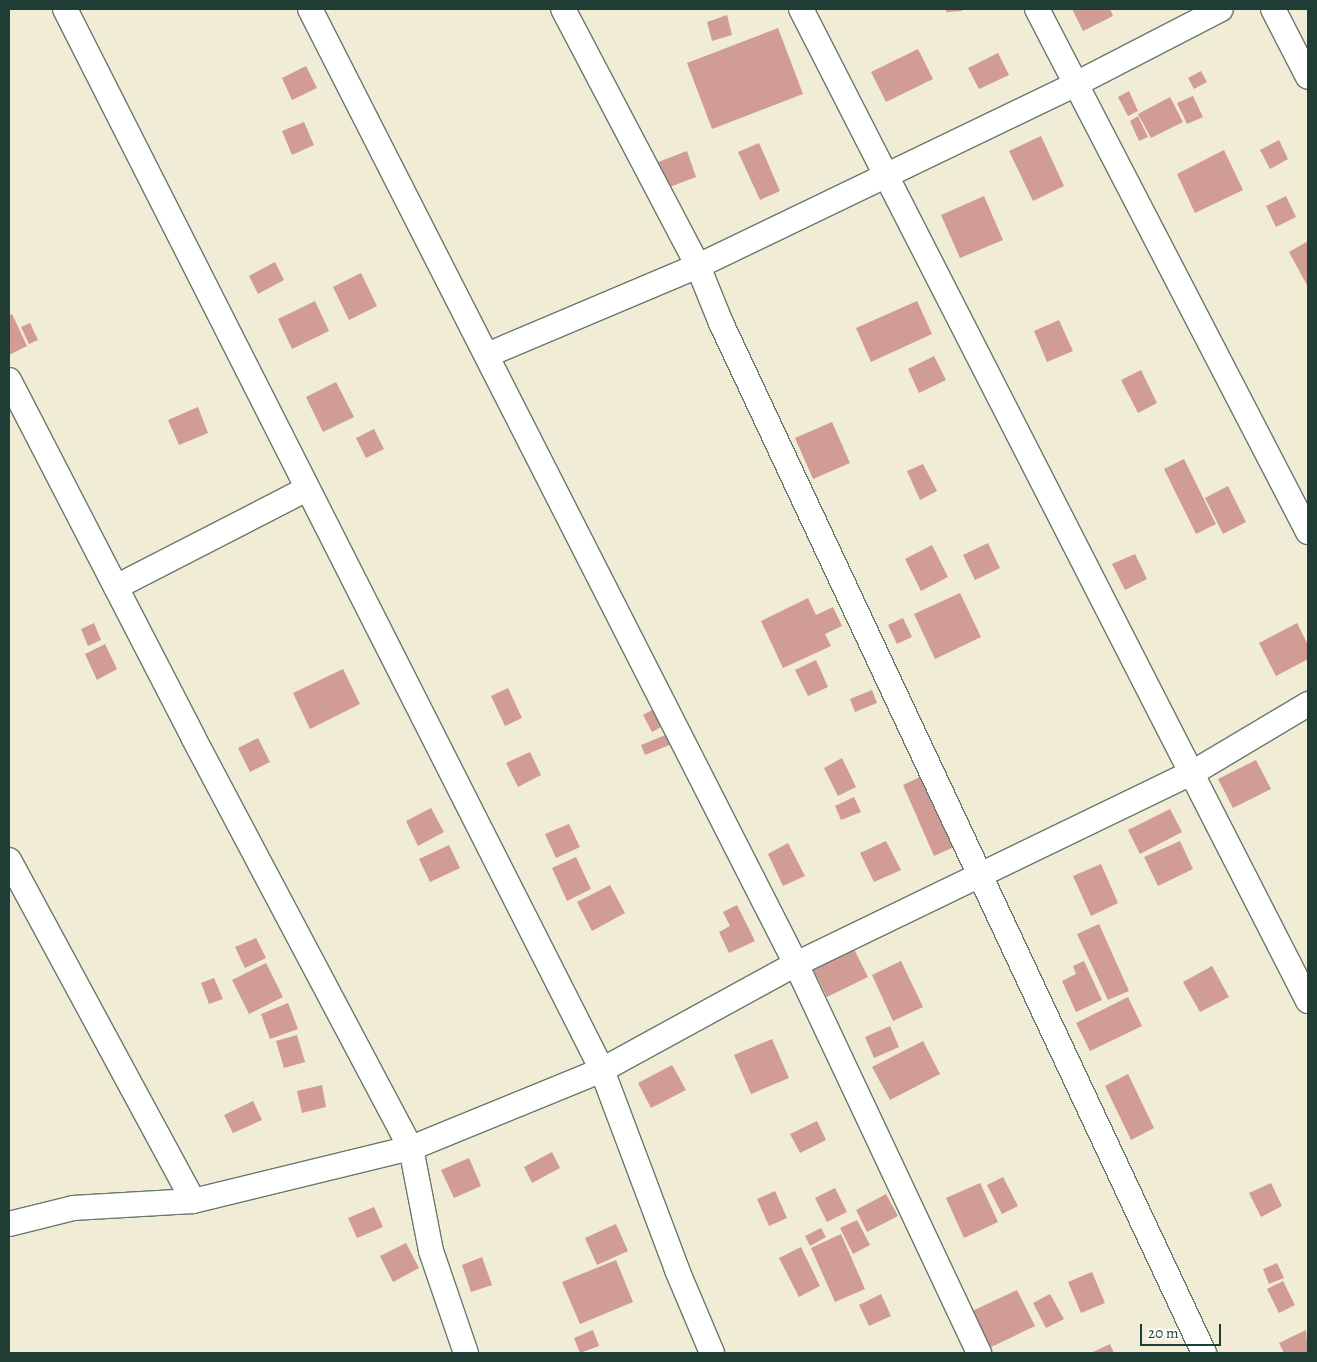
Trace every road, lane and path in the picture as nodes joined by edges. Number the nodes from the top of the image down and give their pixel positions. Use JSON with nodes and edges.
{"nodes":[{"id":1,"x":65,"y":9,"type":"edge"},
{"id":2,"x":310,"y":9,"type":"edge"},
{"id":3,"x":564,"y":9,"type":"edge"},
{"id":4,"x":801,"y":9,"type":"edge"},
{"id":5,"x":1037,"y":9,"type":"edge"},
{"id":6,"x":1221,"y":9,"type":"edge"},
{"id":7,"x":1274,"y":9,"type":"edge"},
{"id":8,"x":1308,"y":77,"type":"edge"},
{"id":9,"x":1074,"y":86,"type":"junction"},
{"id":10,"x":887,"y":174,"type":"junction"},
{"id":11,"x":698,"y":266,"type":"junction"},
{"id":12,"x":486,"y":355,"type":"junction"},
{"id":13,"x":9,"y":380,"type":"edge"},
{"id":14,"x":307,"y":489,"type":"junction"},
{"id":15,"x":1308,"y":532,"type":"edge"},
{"id":16,"x":116,"y":587,"type":"junction"},
{"id":17,"x":1308,"y":704,"type":"edge"},
{"id":18,"x":1194,"y":772,"type":"junction"},
{"id":19,"x":9,"y":860,"type":"edge"},
{"id":20,"x":982,"y":876,"type":"junction"},
{"id":21,"x":796,"y":964,"type":"junction"},
{"id":22,"x":1308,"y":1001,"type":"edge"},
{"id":23,"x":602,"y":1070,"type":"junction"},
{"id":24,"x":411,"y":1148,"type":"junction"},
{"id":25,"x":193,"y":1201,"type":"junction"},
{"id":26,"x":9,"y":1224,"type":"edge"},
{"id":27,"x":466,"y":1353,"type":"edge"},
{"id":28,"x":712,"y":1353,"type":"edge"},
{"id":29,"x":979,"y":1353,"type":"edge"},
{"id":30,"x":1204,"y":1353,"type":"edge"}],
"edges":[{"from":1,"to":14,"type":"street"},
{"from":2,"to":12,"type":"street"},
{"from":3,"to":11,"type":"street"},
{"from":4,"to":10,"type":"street"},
{"from":5,"to":9,"type":"street"},
{"from":6,"to":9,"type":"street"},
{"from":7,"to":8,"type":"street"},
{"from":9,"to":10,"type":"street"},
{"from":9,"to":15,"type":"street"},
{"from":10,"to":11,"type":"street"},
{"from":10,"to":18,"type":"street"},
{"from":11,"to":12,"type":"street"},
{"from":11,"to":20,"type":"street"},
{"from":12,"to":21,"type":"street"},
{"from":13,"to":16,"type":"street"},
{"from":14,"to":16,"type":"street"},
{"from":14,"to":23,"type":"street"},
{"from":16,"to":24,"type":"street"},
{"from":17,"to":18,"type":"street"},
{"from":18,"to":20,"type":"street"},
{"from":18,"to":22,"type":"street"},
{"from":19,"to":25,"type":"street"},
{"from":20,"to":21,"type":"street"},
{"from":20,"to":30,"type":"street"},
{"from":21,"to":23,"type":"street"},
{"from":21,"to":29,"type":"street"},
{"from":23,"to":24,"type":"street"},
{"from":23,"to":28,"type":"street"},
{"from":24,"to":25,"type":"street"},
{"from":24,"to":27,"type":"street"},
{"from":25,"to":26,"type":"street"}]}
